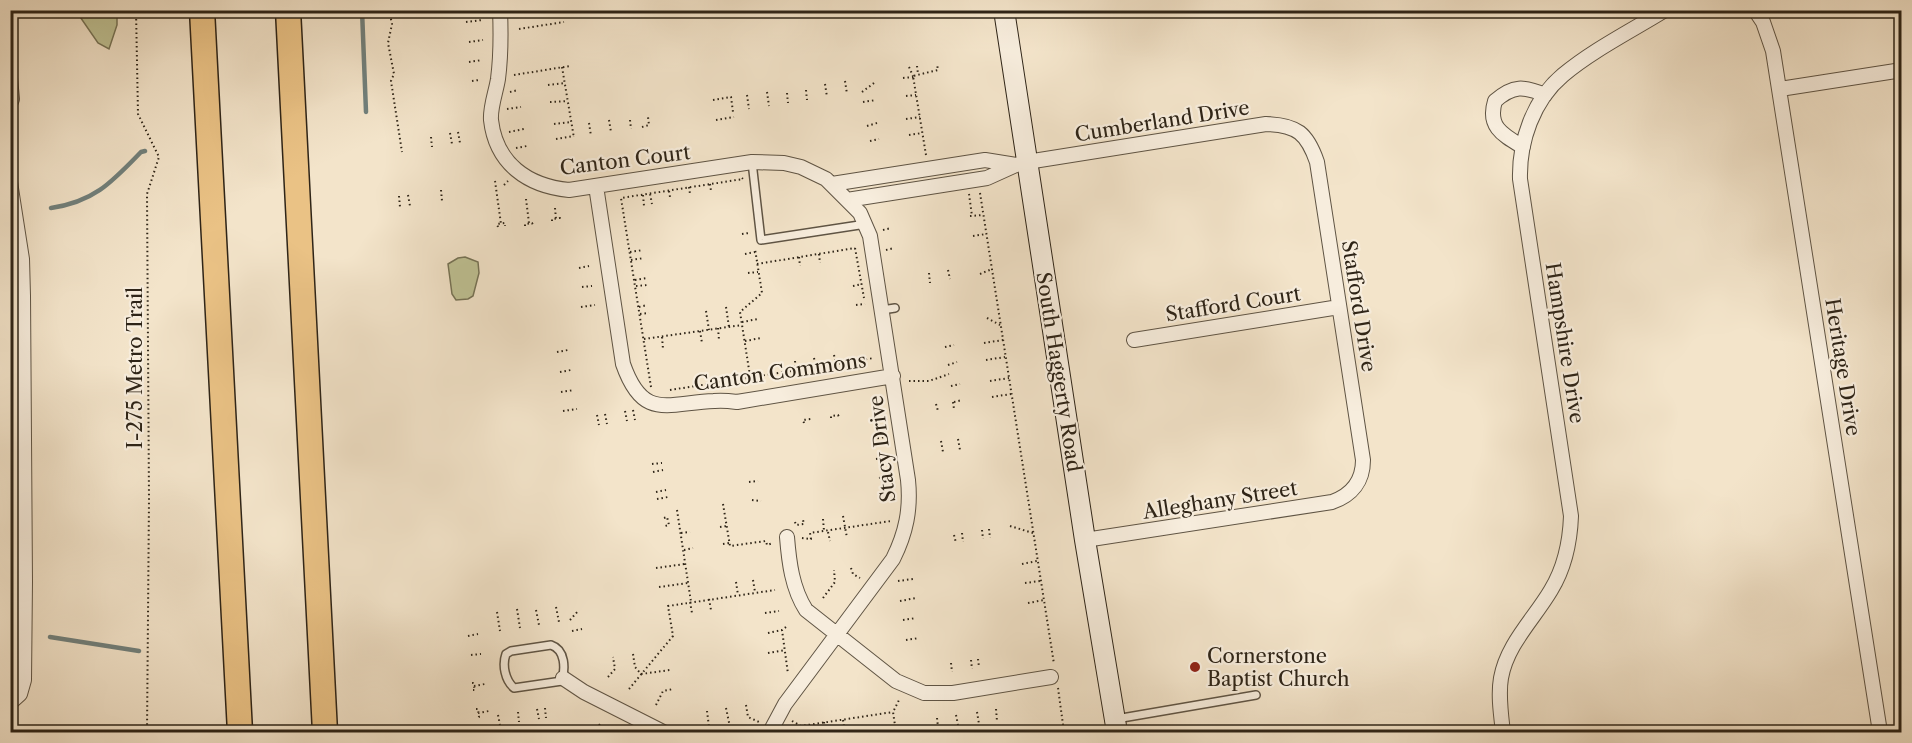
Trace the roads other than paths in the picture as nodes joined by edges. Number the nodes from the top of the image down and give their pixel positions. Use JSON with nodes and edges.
{"nodes":[{"id":1,"x":202,"y":10,"type":"edge"},
{"id":2,"x":288,"y":10,"type":"edge"},
{"id":3,"x":500,"y":10,"type":"edge"},
{"id":4,"x":1004,"y":10,"type":"edge"},
{"id":5,"x":1665,"y":10,"type":"edge"},
{"id":6,"x":1755,"y":10,"type":"edge"},
{"id":7,"x":1902,"y":70,"type":"edge"},
{"id":8,"x":10,"y":78,"type":"edge"},
{"id":9,"x":1780,"y":89,"type":"junction"},
{"id":10,"x":1545,"y":95,"type":"junction"},
{"id":11,"x":10,"y":104,"type":"edge"},
{"id":12,"x":1302,"y":134,"type":"joint"},
{"id":13,"x":1523,"y":147,"type":"junction"},
{"id":14,"x":752,"y":162,"type":"junction"},
{"id":15,"x":1021,"y":163,"type":"junction"},
{"id":16,"x":951,"y":166,"type":"junction"},
{"id":17,"x":10,"y":182,"type":"edge"},
{"id":18,"x":953,"y":183,"type":"junction"},
{"id":19,"x":832,"y":184,"type":"junction"},
{"id":20,"x":596,"y":186,"type":"junction"},
{"id":21,"x":847,"y":200,"type":"junction"},
{"id":22,"x":866,"y":224,"type":"junction"},
{"id":23,"x":1339,"y":307,"type":"junction"},
{"id":24,"x":1134,"y":340,"type":"dead end"},
{"id":25,"x":893,"y":376,"type":"junction"},
{"id":26,"x":1356,"y":486,"type":"joint"},
{"id":27,"x":787,"y":537,"type":"road end"},
{"id":28,"x":1085,"y":540,"type":"junction"},
{"id":29,"x":837,"y":635,"type":"junction"},
{"id":30,"x":563,"y":678,"type":"junction"},
{"id":31,"x":1054,"y":678,"type":"road end"},
{"id":32,"x":1256,"y":695,"type":"dead end"},
{"id":33,"x":10,"y":703,"type":"edge"},
{"id":34,"x":1116,"y":726,"type":"edge"},
{"id":35,"x":638,"y":727,"type":"edge"},
{"id":36,"x":240,"y":732,"type":"edge"},
{"id":37,"x":325,"y":732,"type":"edge"},
{"id":38,"x":663,"y":732,"type":"edge"},
{"id":39,"x":770,"y":732,"type":"edge"},
{"id":40,"x":1503,"y":732,"type":"edge"},
{"id":41,"x":1880,"y":732,"type":"edge"}],
"edges":[{"from":1,"to":36,"type":"highway"},
{"from":2,"to":37,"type":"highway"},
{"from":3,"to":20,"type":"street","name":"Canton Court"},
{"from":4,"to":15,"type":"main road","name":"South Haggerty Road"},
{"from":5,"to":10,"type":"street","name":"Hampshire Drive"},
{"from":6,"to":9,"type":"street","name":"Heritage Drive"},
{"from":7,"to":9,"type":"street"},
{"from":8,"to":11,"type":"street"},
{"from":9,"to":41,"type":"street","name":"Heritage Drive"},
{"from":10,"to":13,"type":"street","name":"Hampshire Drive"},
{"from":10,"to":13,"type":"street"},
{"from":12,"to":15,"type":"street","name":"Cumberland Drive"},
{"from":12,"to":23,"type":"street","name":"Stafford Drive"},
{"from":13,"to":40,"type":"street","name":"Hampshire Drive"},
{"from":14,"to":19,"type":"street","name":"Canton Court"},
{"from":14,"to":20,"type":"street","name":"Canton Court"},
{"from":14,"to":22,"type":"lane"},
{"from":15,"to":16,"type":"street"},
{"from":15,"to":18,"type":"street"},
{"from":15,"to":28,"type":"main road","name":"South Haggerty Road"},
{"from":16,"to":18,"type":"lane"},
{"from":16,"to":19,"type":"street"},
{"from":17,"to":33,"type":"street"},
{"from":18,"to":21,"type":"street"},
{"from":19,"to":21,"type":"street","name":"Canton Court"},
{"from":20,"to":25,"type":"street","name":"Canton Commons"},
{"from":21,"to":22,"type":"street","name":"Stacy Drive"},
{"from":22,"to":25,"type":"street","name":"Stacy Drive"},
{"from":23,"to":24,"type":"street","name":"Stafford Court"},
{"from":23,"to":26,"type":"street","name":"Stafford Drive"},
{"from":25,"to":29,"type":"street","name":"Stacy Drive"},
{"from":26,"to":28,"type":"street","name":"Alleghany Street"},
{"from":27,"to":29,"type":"street"},
{"from":28,"to":34,"type":"main road","name":"South Haggerty Road"},
{"from":29,"to":31,"type":"street"},
{"from":29,"to":39,"type":"street","name":"Stacy Drive"},
{"from":30,"to":30,"type":"lane"},
{"from":30,"to":35,"type":"street"},
{"from":32,"to":34,"type":"lane"},
{"from":35,"to":38,"type":"street"}]}
